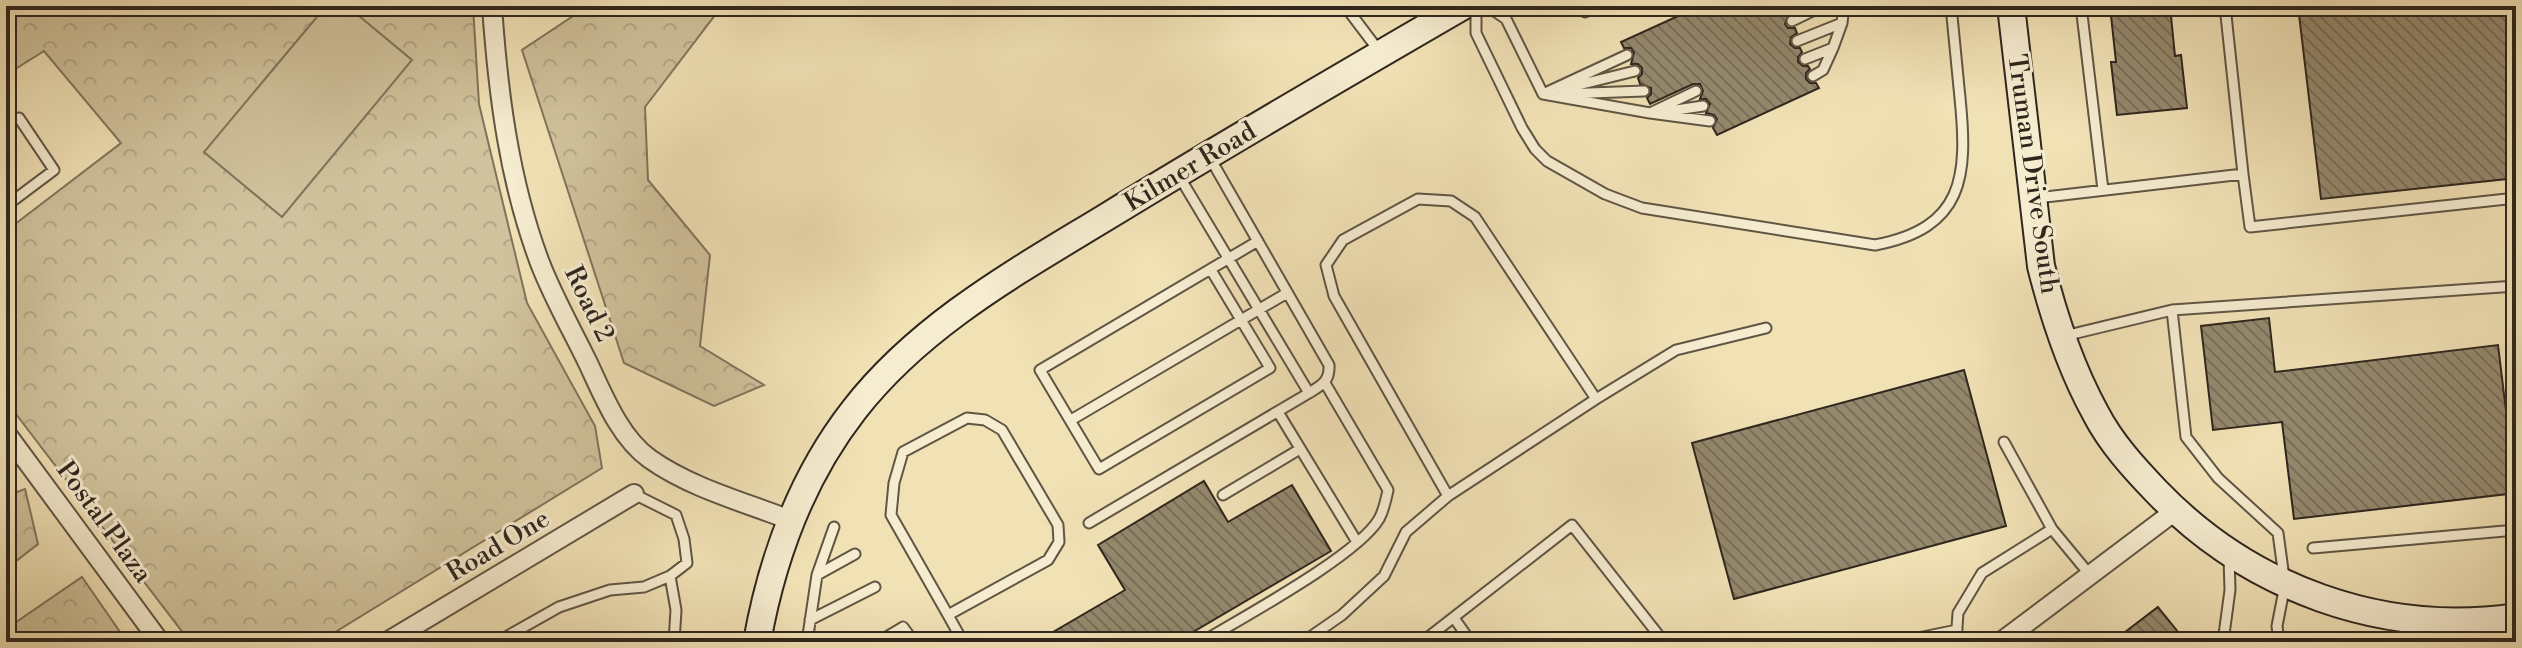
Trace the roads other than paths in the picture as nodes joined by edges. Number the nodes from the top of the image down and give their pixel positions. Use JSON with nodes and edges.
{"nodes":[{"id":1,"x":492,"y":6,"type":"edge"},
{"id":2,"x":1345,"y":6,"type":"edge"},
{"id":3,"x":1463,"y":6,"type":"edge"},
{"id":4,"x":1476,"y":6,"type":"edge"},
{"id":5,"x":1487,"y":6,"type":"edge"},
{"id":6,"x":1580,"y":6,"type":"edge"},
{"id":7,"x":1601,"y":6,"type":"edge"},
{"id":8,"x":1823,"y":6,"type":"edge"},
{"id":9,"x":1844,"y":6,"type":"edge"},
{"id":10,"x":1951,"y":6,"type":"edge"},
{"id":11,"x":2011,"y":6,"type":"edge"},
{"id":12,"x":2081,"y":6,"type":"edge"},
{"id":13,"x":2225,"y":6,"type":"edge"},
{"id":14,"x":1792,"y":21,"type":"dead end"},
{"id":15,"x":1842,"y":23,"type":"junction"},
{"id":16,"x":1797,"y":41,"type":"dead end"},
{"id":17,"x":1833,"y":48,"type":"junction"},
{"id":18,"x":1381,"y":53,"type":"junction"},
{"id":19,"x":1627,"y":55,"type":"dead end"},
{"id":20,"x":1805,"y":59,"type":"dead end"},
{"id":21,"x":1635,"y":71,"type":"dead end"},
{"id":22,"x":1813,"y":76,"type":"dead end"},
{"id":23,"x":1644,"y":91,"type":"dead end"},
{"id":24,"x":1696,"y":91,"type":"dead end"},
{"id":25,"x":1543,"y":94,"type":"junction"},
{"id":26,"x":1703,"y":106,"type":"dead end"},
{"id":27,"x":1650,"y":113,"type":"junction"},
{"id":28,"x":19,"y":118,"type":"dead end"},
{"id":29,"x":1710,"y":121,"type":"dead end"},
{"id":30,"x":1208,"y":155,"type":"junction"},
{"id":31,"x":1178,"y":173,"type":"junction"},
{"id":32,"x":2243,"y":174,"type":"junction"},
{"id":33,"x":2103,"y":190,"type":"junction"},
{"id":34,"x":2034,"y":198,"type":"junction"},
{"id":35,"x":2516,"y":198,"type":"edge"},
{"id":36,"x":6,"y":206,"type":"edge"},
{"id":37,"x":1258,"y":241,"type":"junction"},
{"id":38,"x":1230,"y":258,"type":"junction"},
{"id":39,"x":1211,"y":270,"type":"junction"},
{"id":40,"x":2516,"y":286,"type":"edge"},
{"id":41,"x":1287,"y":293,"type":"junction"},
{"id":42,"x":1259,"y":310,"type":"junction"},
{"id":43,"x":2172,"y":310,"type":"junction"},
{"id":44,"x":1241,"y":321,"type":"junction"},
{"id":45,"x":1766,"y":328,"type":"dead end"},
{"id":46,"x":2061,"y":337,"type":"junction"},
{"id":47,"x":1325,"y":383,"type":"junction"},
{"id":48,"x":1309,"y":393,"type":"junction"},
{"id":49,"x":1596,"y":399,"type":"junction"},
{"id":50,"x":1278,"y":412,"type":"junction"},
{"id":51,"x":1071,"y":420,"type":"junction"},
{"id":52,"x":6,"y":433,"type":"edge"},
{"id":53,"x":2004,"y":442,"type":"dead end"},
{"id":54,"x":1300,"y":449,"type":"junction"},
{"id":55,"x":634,"y":494,"type":"joint"},
{"id":56,"x":1223,"y":495,"type":"dead end"},
{"id":57,"x":1448,"y":496,"type":"junction"},
{"id":58,"x":2175,"y":511,"type":"junction"},
{"id":59,"x":790,"y":520,"type":"junction"},
{"id":60,"x":1089,"y":523,"type":"dead end"},
{"id":61,"x":834,"y":527,"type":"dead end"},
{"id":62,"x":2052,"y":529,"type":"junction"},
{"id":63,"x":2516,"y":530,"type":"edge"},
{"id":64,"x":1357,"y":542,"type":"junction"},
{"id":65,"x":2313,"y":548,"type":"dead end"},
{"id":66,"x":2229,"y":552,"type":"junction"},
{"id":67,"x":855,"y":554,"type":"dead end"},
{"id":68,"x":817,"y":575,"type":"junction"},
{"id":69,"x":2090,"y":575,"type":"junction"},
{"id":70,"x":670,"y":576,"type":"junction"},
{"id":71,"x":2285,"y":585,"type":"junction"},
{"id":72,"x":875,"y":587,"type":"dead end"},
{"id":73,"x":948,"y":615,"type":"junction"},
{"id":74,"x":2516,"y":617,"type":"edge"},
{"id":75,"x":1454,"y":618,"type":"junction"},
{"id":76,"x":810,"y":620,"type":"junction"},
{"id":77,"x":1957,"y":630,"type":"junction"},
{"id":78,"x":2474,"y":631,"type":"edge"},
{"id":79,"x":160,"y":642,"type":"edge"},
{"id":80,"x":387,"y":642,"type":"edge"},
{"id":81,"x":497,"y":642,"type":"edge"},
{"id":82,"x":674,"y":642,"type":"edge"},
{"id":83,"x":757,"y":642,"type":"edge"},
{"id":84,"x":807,"y":642,"type":"edge"},
{"id":85,"x":878,"y":642,"type":"edge"},
{"id":86,"x":914,"y":642,"type":"edge"},
{"id":87,"x":963,"y":642,"type":"edge"},
{"id":88,"x":1202,"y":642,"type":"edge"},
{"id":89,"x":1303,"y":642,"type":"edge"},
{"id":90,"x":1422,"y":642,"type":"edge"},
{"id":91,"x":1471,"y":642,"type":"edge"},
{"id":92,"x":1664,"y":642,"type":"edge"},
{"id":93,"x":1898,"y":642,"type":"edge"},
{"id":94,"x":1956,"y":642,"type":"edge"},
{"id":95,"x":2001,"y":642,"type":"edge"},
{"id":96,"x":2223,"y":642,"type":"edge"},
{"id":97,"x":2279,"y":642,"type":"edge"}],
"edges":[{"from":1,"to":59,"type":"street","name":"Road 2"},
{"from":2,"to":18,"type":"lane"},
{"from":3,"to":18,"type":"street","name":"Kilmer Road"},
{"from":4,"to":10,"type":"lane"},
{"from":5,"to":25,"type":"lane"},
{"from":6,"to":7,"type":"lane"},
{"from":8,"to":14,"type":"lane"},
{"from":9,"to":15,"type":"lane"},
{"from":11,"to":34,"type":"street","name":"Truman Drive South"},
{"from":12,"to":33,"type":"lane"},
{"from":13,"to":32,"type":"lane"},
{"from":15,"to":16,"type":"lane"},
{"from":15,"to":17,"type":"lane"},
{"from":17,"to":20,"type":"lane"},
{"from":17,"to":22,"type":"lane"},
{"from":18,"to":30,"type":"street","name":"Kilmer Road"},
{"from":19,"to":25,"type":"lane"},
{"from":21,"to":25,"type":"lane"},
{"from":23,"to":25,"type":"lane"},
{"from":24,"to":27,"type":"lane"},
{"from":25,"to":27,"type":"lane"},
{"from":26,"to":27,"type":"lane"},
{"from":27,"to":29,"type":"lane"},
{"from":28,"to":36,"type":"lane"},
{"from":30,"to":31,"type":"street","name":"Kilmer Road"},
{"from":30,"to":37,"type":"lane"},
{"from":31,"to":38,"type":"lane"},
{"from":31,"to":59,"type":"street","name":"Kilmer Road"},
{"from":32,"to":33,"type":"lane"},
{"from":32,"to":35,"type":"lane"},
{"from":33,"to":34,"type":"lane"},
{"from":34,"to":46,"type":"street","name":"Truman Drive South"},
{"from":37,"to":38,"type":"lane"},
{"from":37,"to":41,"type":"lane"},
{"from":38,"to":39,"type":"lane"},
{"from":38,"to":42,"type":"lane"},
{"from":39,"to":44,"type":"lane"},
{"from":39,"to":51,"type":"lane"},
{"from":40,"to":43,"type":"lane"},
{"from":41,"to":42,"type":"lane"},
{"from":41,"to":47,"type":"lane"},
{"from":42,"to":44,"type":"lane"},
{"from":42,"to":48,"type":"lane"},
{"from":43,"to":46,"type":"lane"},
{"from":43,"to":71,"type":"lane"},
{"from":44,"to":51,"type":"lane"},
{"from":44,"to":51,"type":"lane"},
{"from":45,"to":49,"type":"lane"},
{"from":46,"to":58,"type":"street","name":"Truman Drive South"},
{"from":47,"to":48,"type":"lane"},
{"from":47,"to":64,"type":"lane"},
{"from":48,"to":50,"type":"lane"},
{"from":49,"to":57,"type":"lane"},
{"from":49,"to":57,"type":"lane"},
{"from":50,"to":54,"type":"lane"},
{"from":50,"to":60,"type":"lane"},
{"from":52,"to":79,"type":"street","name":"Postal Plaza"},
{"from":53,"to":62,"type":"lane"},
{"from":54,"to":56,"type":"lane"},
{"from":54,"to":64,"type":"lane"},
{"from":55,"to":70,"type":"lane"},
{"from":55,"to":80,"type":"street","name":"Road One"},
{"from":57,"to":89,"type":"lane"},
{"from":58,"to":66,"type":"street","name":"Truman Drive South"},
{"from":58,"to":69,"type":"street"},
{"from":59,"to":83,"type":"street","name":"Kilmer Road"},
{"from":61,"to":68,"type":"lane"},
{"from":62,"to":69,"type":"lane"},
{"from":62,"to":77,"type":"lane"},
{"from":63,"to":65,"type":"lane"},
{"from":64,"to":88,"type":"lane"},
{"from":66,"to":71,"type":"street","name":"Truman Drive South"},
{"from":66,"to":96,"type":"lane"},
{"from":67,"to":68,"type":"lane"},
{"from":68,"to":76,"type":"lane"},
{"from":69,"to":95,"type":"street"},
{"from":70,"to":81,"type":"lane"},
{"from":70,"to":82,"type":"lane"},
{"from":71,"to":78,"type":"street","name":"Truman Drive South"},
{"from":71,"to":97,"type":"lane"},
{"from":72,"to":76,"type":"lane"},
{"from":73,"to":73,"type":"lane"},
{"from":73,"to":87,"type":"lane"},
{"from":74,"to":78,"type":"street","name":"Truman Drive South"},
{"from":75,"to":90,"type":"lane"},
{"from":75,"to":91,"type":"lane"},
{"from":75,"to":92,"type":"lane"},
{"from":76,"to":84,"type":"lane"},
{"from":77,"to":93,"type":"lane"},
{"from":77,"to":94,"type":"lane"},
{"from":85,"to":86,"type":"lane"}]}
